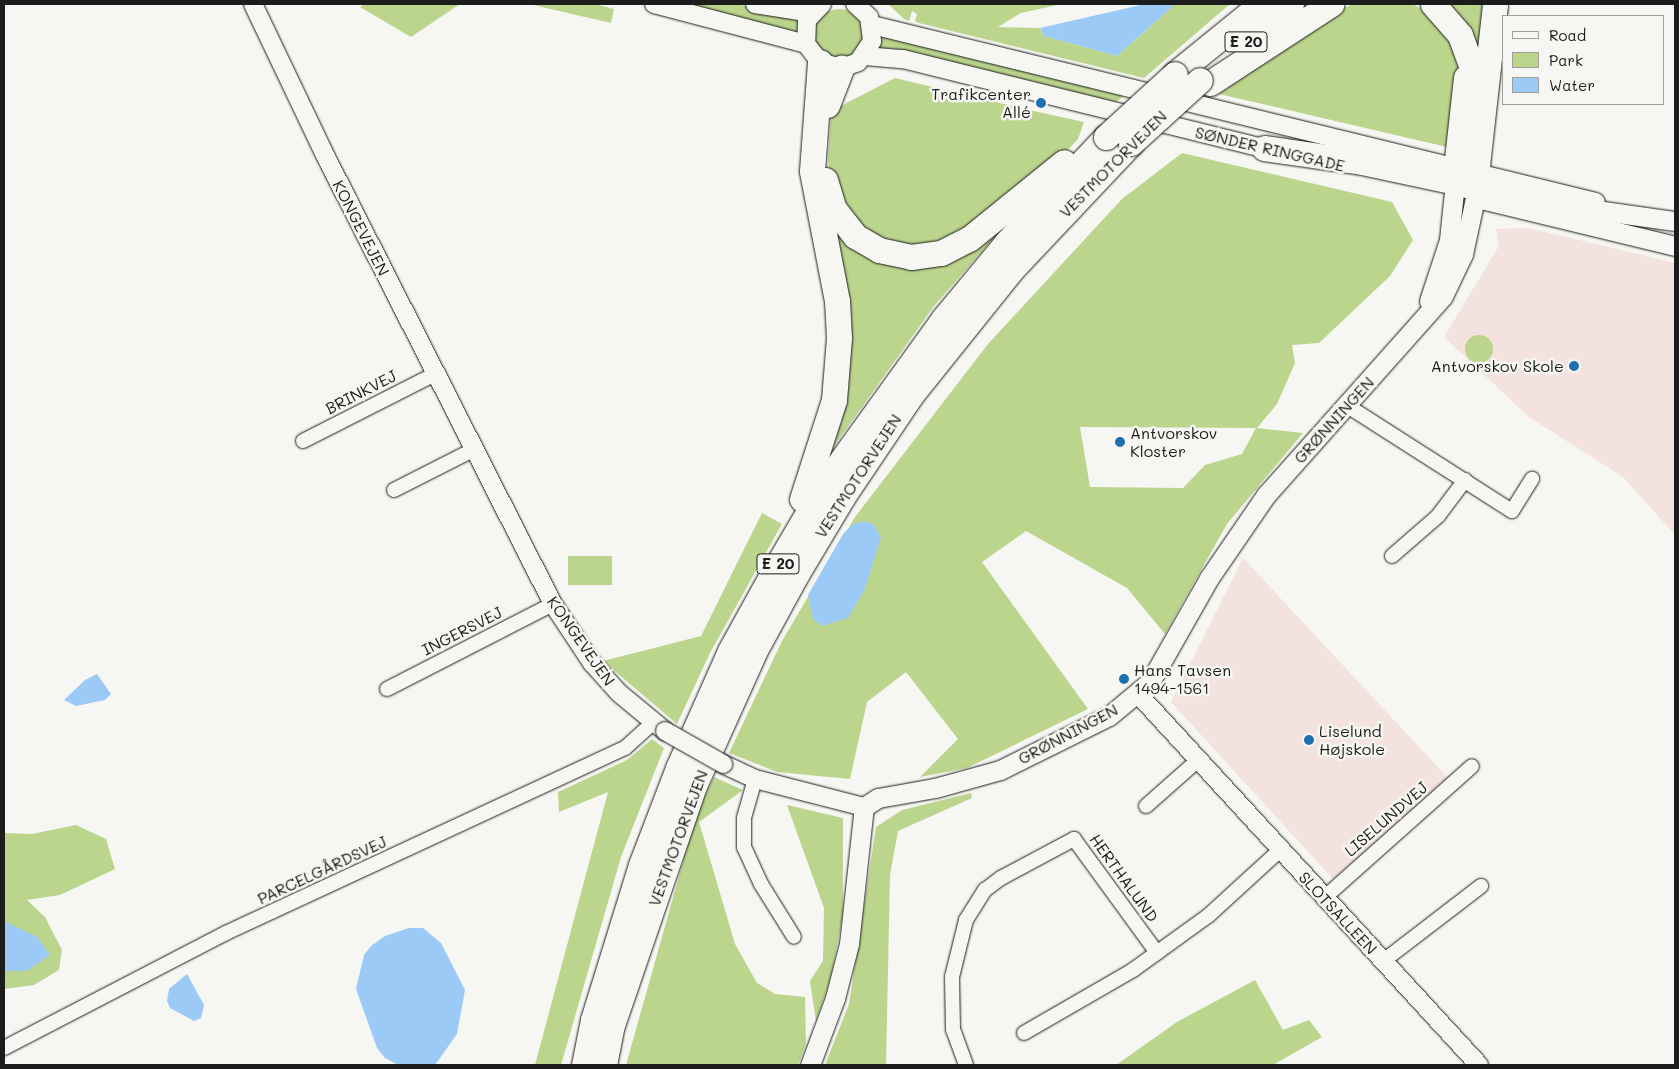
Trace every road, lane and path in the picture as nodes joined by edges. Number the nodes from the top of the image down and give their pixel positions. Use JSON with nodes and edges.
{"nodes":[{"id":1,"x":252,"y":4,"type":"edge"},
{"id":2,"x":654,"y":4,"type":"edge"},
{"id":3,"x":755,"y":4,"type":"edge"},
{"id":4,"x":855,"y":4,"type":"edge"},
{"id":5,"x":1261,"y":4,"type":"edge"},
{"id":6,"x":1291,"y":4,"type":"edge"},
{"id":7,"x":1331,"y":4,"type":"edge"},
{"id":8,"x":1432,"y":4,"type":"edge"},
{"id":9,"x":1495,"y":4,"type":"edge"},
{"id":10,"x":817,"y":8,"type":"edge"},
{"id":11,"x":872,"y":25,"type":"junction"},
{"id":12,"x":865,"y":56,"type":"junction"},
{"id":13,"x":822,"y":58,"type":"junction"},
{"id":14,"x":1205,"y":82,"type":"junction"},
{"id":15,"x":1101,"y":136,"type":"junction"},
{"id":16,"x":1264,"y":148,"type":"joint"},
{"id":17,"x":1465,"y":182,"type":"junction"},
{"id":18,"x":1670,"y":220,"type":"edge"},
{"id":19,"x":1675,"y":246,"type":"edge"},
{"id":20,"x":1416,"y":326,"type":"junction"},
{"id":21,"x":435,"y":374,"type":"junction"},
{"id":22,"x":1346,"y":405,"type":"junction"},
{"id":23,"x":303,"y":441,"type":"dead end"},
{"id":24,"x":473,"y":450,"type":"junction"},
{"id":25,"x":1532,"y":479,"type":"dead end"},
{"id":26,"x":1464,"y":480,"type":"junction"},
{"id":27,"x":394,"y":490,"type":"dead end"},
{"id":28,"x":1392,"y":556,"type":"dead end"},
{"id":29,"x":553,"y":604,"type":"junction"},
{"id":30,"x":730,"y":651,"type":"junction"},
{"id":31,"x":387,"y":689,"type":"dead end"},
{"id":32,"x":1138,"y":694,"type":"junction"},
{"id":33,"x":659,"y":727,"type":"junction"},
{"id":34,"x":1198,"y":760,"type":"junction"},
{"id":35,"x":1472,"y":766,"type":"dead end"},
{"id":36,"x":755,"y":779,"type":"junction"},
{"id":37,"x":1146,"y":806,"type":"dead end"},
{"id":38,"x":864,"y":807,"type":"junction"},
{"id":39,"x":1280,"y":850,"type":"junction"},
{"id":40,"x":1480,"y":886,"type":"dead end"},
{"id":41,"x":1324,"y":898,"type":"junction"},
{"id":42,"x":794,"y":937,"type":"dead end"},
{"id":43,"x":1156,"y":953,"type":"junction"},
{"id":44,"x":1382,"y":962,"type":"junction"},
{"id":45,"x":1024,"y":1033,"type":"dead end"},
{"id":46,"x":4,"y":1048,"type":"edge"},
{"id":47,"x":584,"y":1065,"type":"edge"},
{"id":48,"x":604,"y":1065,"type":"edge"},
{"id":49,"x":810,"y":1065,"type":"edge"},
{"id":50,"x":966,"y":1065,"type":"edge"},
{"id":51,"x":1479,"y":1065,"type":"edge"}],
"edges":[{"from":1,"to":21,"type":"street","name":"KONGEVEJEN"},
{"from":2,"to":13,"type":"street"},
{"from":3,"to":10,"type":"street"},
{"from":4,"to":11,"type":"street"},
{"from":5,"to":15,"type":"highway","name":"VESTMOTORVEJEN","number":"E 20","bridge":true},
{"from":6,"to":14,"type":"highway","name":"VESTMOTORVEJEN","number":"E 20"},
{"from":7,"to":14,"type":"highway"},
{"from":8,"to":17,"type":"highway"},
{"from":9,"to":17,"type":"highway"},
{"from":10,"to":13,"type":"street"},
{"from":11,"to":12,"type":"street"},
{"from":11,"to":17,"type":"street","name":"SØNDER RINGGADE"},
{"from":12,"to":13,"type":"street"},
{"from":12,"to":16,"type":"street","name":"SØNDER RINGGADE"},
{"from":13,"to":15,"type":"highway"},
{"from":13,"to":30,"type":"highway"},
{"from":14,"to":48,"type":"highway","name":"VESTMOTORVEJEN","number":"E 20","bridge":true},
{"from":15,"to":30,"type":"highway","name":"VESTMOTORVEJEN","number":"E 20"},
{"from":16,"to":17,"type":"highway"},
{"from":17,"to":18,"type":"main road"},
{"from":17,"to":19,"type":"main road","name":"SØNDER RINGGADE"},
{"from":17,"to":20,"type":"main road","name":"GRØNNINGEN"},
{"from":17,"to":20,"type":"main road","name":"GRØNNINGEN"},
{"from":20,"to":22,"type":"main road","name":"GRØNNINGEN"},
{"from":21,"to":23,"type":"street","name":"BRINKVEJ"},
{"from":21,"to":24,"type":"street","name":"KONGEVEJEN"},
{"from":22,"to":26,"type":"street"},
{"from":22,"to":32,"type":"main road","name":"GRØNNINGEN"},
{"from":24,"to":27,"type":"street"},
{"from":24,"to":29,"type":"street","name":"KONGEVEJEN"},
{"from":25,"to":26,"type":"street"},
{"from":26,"to":28,"type":"street"},
{"from":29,"to":31,"type":"street","name":"INGERSVEJ"},
{"from":29,"to":33,"type":"street","name":"KONGEVEJEN"},
{"from":30,"to":47,"type":"highway","name":"VESTMOTORVEJEN","number":"E 20"},
{"from":32,"to":34,"type":"street","name":"SLOTSALLEEN"},
{"from":32,"to":38,"type":"main road","name":"GRØNNINGEN"},
{"from":33,"to":36,"type":"street","name":"KONGEVEJEN","bridge":true},
{"from":33,"to":46,"type":"street","name":"PARCELGÅRDSVEJ"},
{"from":34,"to":37,"type":"street"},
{"from":34,"to":39,"type":"street","name":"SLOTSALLEEN"},
{"from":35,"to":41,"type":"street","name":"LISELUNDVEJ"},
{"from":36,"to":38,"type":"street","name":"KONGEVEJEN"},
{"from":36,"to":42,"type":"street"},
{"from":38,"to":49,"type":"main road"},
{"from":39,"to":41,"type":"street","name":"SLOTSALLEEN"},
{"from":39,"to":43,"type":"street"},
{"from":40,"to":44,"type":"street"},
{"from":41,"to":44,"type":"street","name":"SLOTSALLEEN"},
{"from":43,"to":45,"type":"street"},
{"from":43,"to":50,"type":"street","name":"HERTHALUND"},
{"from":44,"to":51,"type":"street","name":"SLOTSALLEEN"}]}
